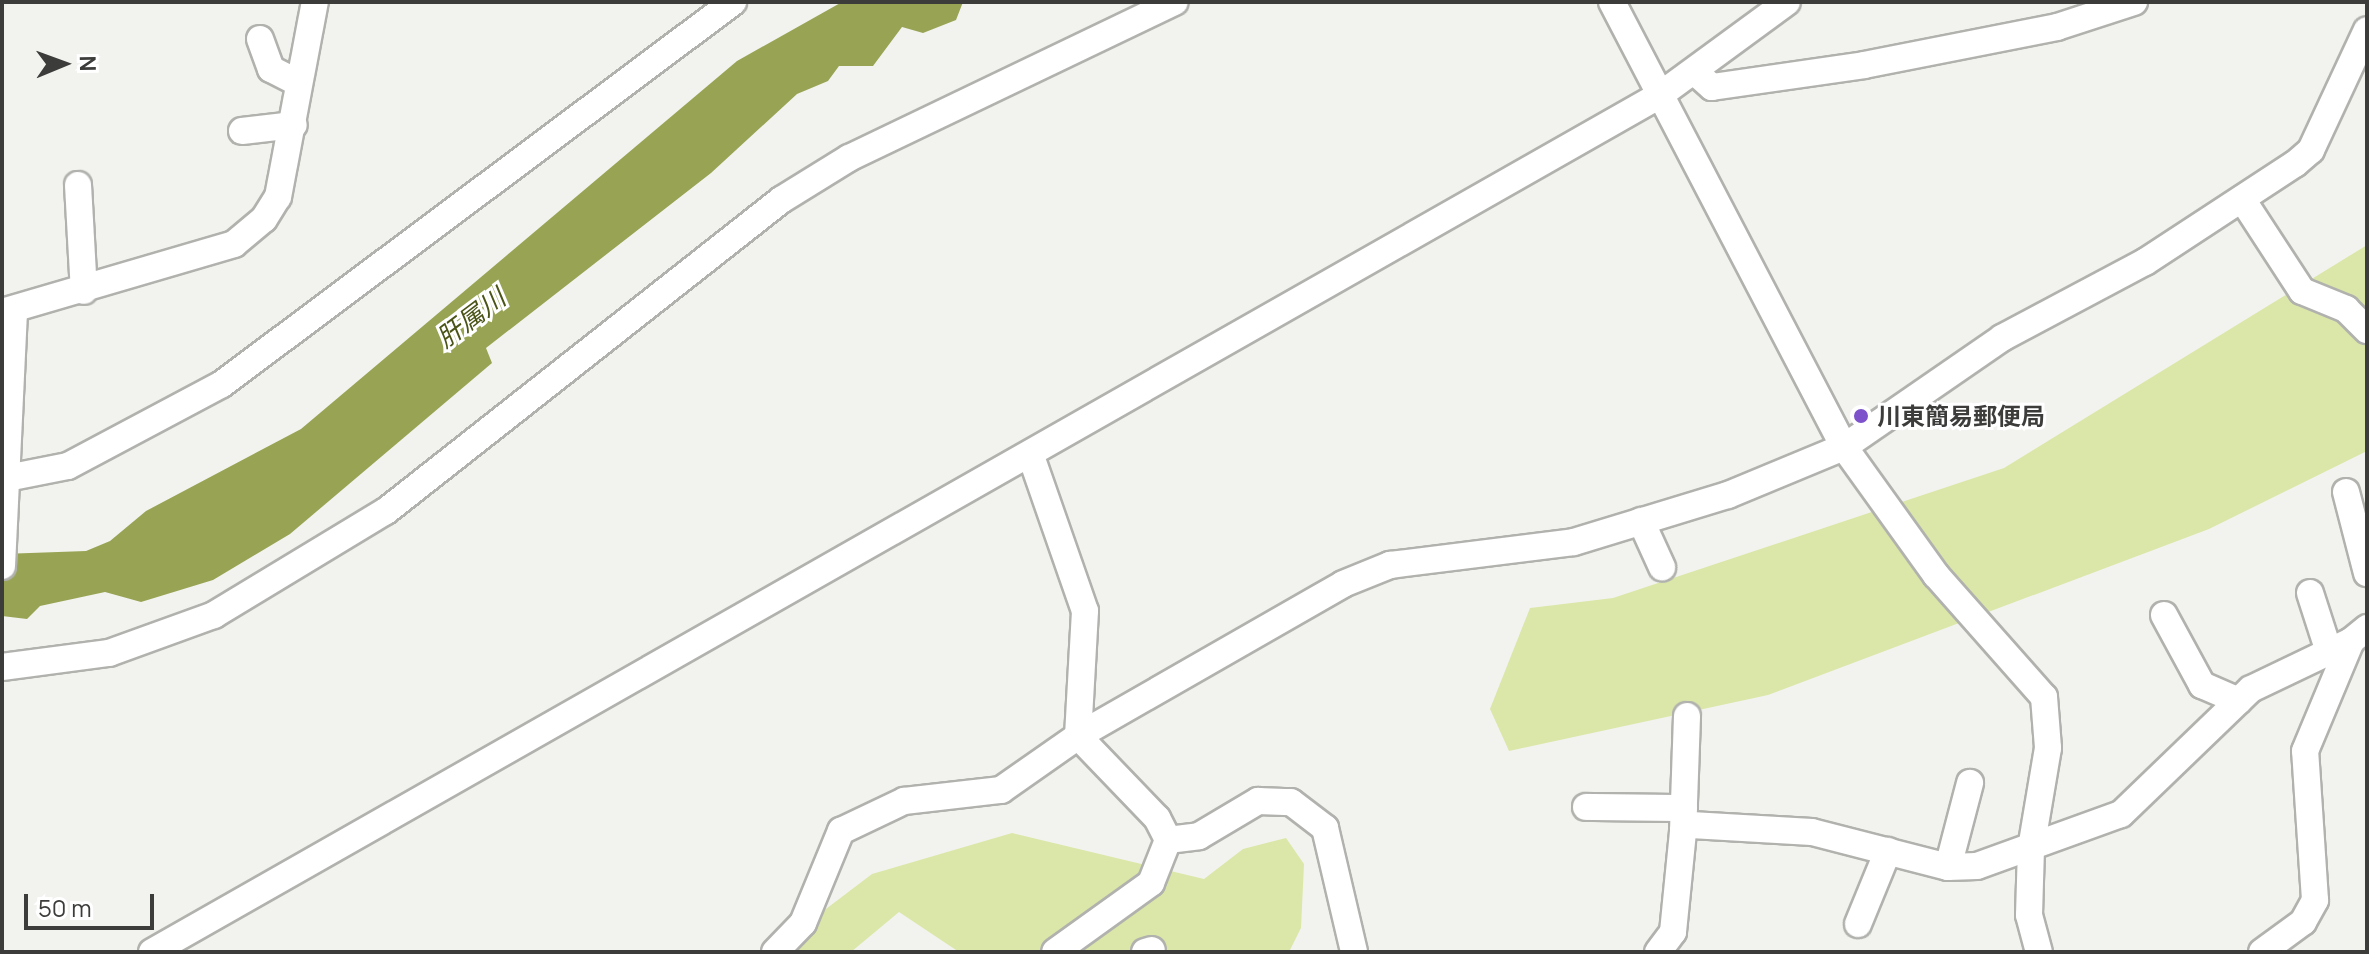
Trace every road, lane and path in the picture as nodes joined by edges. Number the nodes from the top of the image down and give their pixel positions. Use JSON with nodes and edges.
{"nodes":[{"id":1,"x":315,"y":2,"type":"edge"},
{"id":2,"x":733,"y":2,"type":"edge"},
{"id":3,"x":1174,"y":2,"type":"edge"},
{"id":4,"x":1612,"y":2,"type":"edge"},
{"id":5,"x":1787,"y":2,"type":"edge"},
{"id":6,"x":2134,"y":2,"type":"edge"},
{"id":7,"x":2367,"y":30,"type":"edge"},
{"id":8,"x":260,"y":39,"type":"dead end"},
{"id":9,"x":1694,"y":71,"type":"junction"},
{"id":10,"x":296,"y":82,"type":"junction"},
{"id":11,"x":1660,"y":95,"type":"junction"},
{"id":12,"x":294,"y":125,"type":"junction"},
{"id":13,"x":242,"y":131,"type":"dead end"},
{"id":14,"x":78,"y":185,"type":"dead end"},
{"id":15,"x":2242,"y":199,"type":"junction"},
{"id":16,"x":84,"y":291,"type":"junction"},
{"id":17,"x":8,"y":312,"type":"edge"},
{"id":18,"x":2367,"y":330,"type":"edge"},
{"id":19,"x":1844,"y":447,"type":"junction"},
{"id":20,"x":1031,"y":456,"type":"junction"},
{"id":21,"x":5,"y":483,"type":"edge"},
{"id":22,"x":2346,"y":492,"type":"dead end"},
{"id":23,"x":1641,"y":521,"type":"junction"},
{"id":24,"x":2,"y":566,"type":"edge"},
{"id":25,"x":1662,"y":567,"type":"dead end"},
{"id":26,"x":2367,"y":573,"type":"edge"},
{"id":27,"x":2310,"y":593,"type":"dead end"},
{"id":28,"x":2164,"y":615,"type":"dead end"},
{"id":29,"x":2349,"y":640,"type":"edge"},
{"id":30,"x":2,"y":667,"type":"edge"},
{"id":31,"x":2239,"y":701,"type":"junction"},
{"id":32,"x":1687,"y":716,"type":"dead end"},
{"id":33,"x":1078,"y":736,"type":"junction"},
{"id":34,"x":1970,"y":783,"type":"dead end"},
{"id":35,"x":1586,"y":807,"type":"dead end"},
{"id":36,"x":1684,"y":820,"type":"junction"},
{"id":37,"x":1168,"y":840,"type":"junction"},
{"id":38,"x":2031,"y":848,"type":"junction"},
{"id":39,"x":1888,"y":851,"type":"junction"},
{"id":40,"x":1948,"y":867,"type":"junction"},
{"id":41,"x":1858,"y":924,"type":"dead end"},
{"id":42,"x":152,"y":952,"type":"edge"},
{"id":43,"x":775,"y":952,"type":"edge"},
{"id":44,"x":1055,"y":952,"type":"edge"},
{"id":45,"x":1354,"y":952,"type":"edge"},
{"id":46,"x":1658,"y":952,"type":"edge"},
{"id":47,"x":2039,"y":952,"type":"edge"},
{"id":48,"x":2262,"y":952,"type":"edge"}],
"edges":[{"from":1,"to":10,"type":"street"},
{"from":2,"to":21,"type":"street"},
{"from":3,"to":30,"type":"street"},
{"from":4,"to":11,"type":"street"},
{"from":5,"to":9,"type":"street"},
{"from":6,"to":9,"type":"street"},
{"from":7,"to":15,"type":"street"},
{"from":8,"to":10,"type":"street"},
{"from":9,"to":11,"type":"street"},
{"from":10,"to":12,"type":"street"},
{"from":11,"to":19,"type":"street"},
{"from":11,"to":20,"type":"street"},
{"from":12,"to":13,"type":"street"},
{"from":12,"to":16,"type":"street"},
{"from":14,"to":16,"type":"street"},
{"from":15,"to":18,"type":"street"},
{"from":15,"to":19,"type":"street"},
{"from":16,"to":17,"type":"street"},
{"from":17,"to":21,"type":"street"},
{"from":19,"to":23,"type":"street"},
{"from":19,"to":38,"type":"street"},
{"from":20,"to":33,"type":"street"},
{"from":20,"to":42,"type":"street"},
{"from":21,"to":24,"type":"street"},
{"from":22,"to":26,"type":"street"},
{"from":23,"to":25,"type":"street"},
{"from":23,"to":33,"type":"street"},
{"from":27,"to":29,"type":"street"},
{"from":28,"to":31,"type":"street"},
{"from":29,"to":31,"type":"street"},
{"from":29,"to":48,"type":"street"},
{"from":31,"to":38,"type":"street"},
{"from":32,"to":36,"type":"street"},
{"from":33,"to":37,"type":"street"},
{"from":33,"to":43,"type":"street"},
{"from":34,"to":40,"type":"street"},
{"from":35,"to":36,"type":"street"},
{"from":36,"to":39,"type":"street"},
{"from":36,"to":46,"type":"street"},
{"from":37,"to":44,"type":"street"},
{"from":37,"to":45,"type":"street"},
{"from":38,"to":40,"type":"street"},
{"from":38,"to":47,"type":"street"},
{"from":39,"to":40,"type":"street"},
{"from":39,"to":41,"type":"street"}]}
